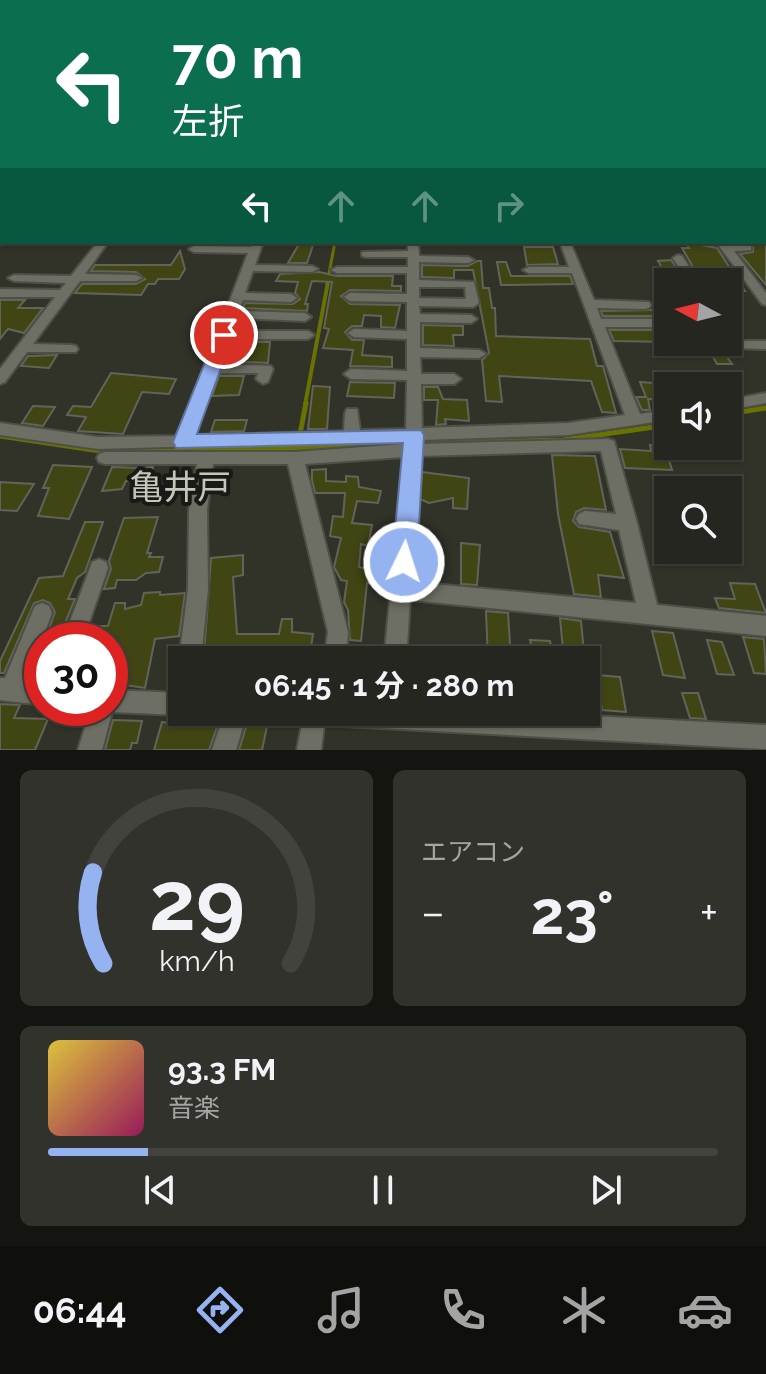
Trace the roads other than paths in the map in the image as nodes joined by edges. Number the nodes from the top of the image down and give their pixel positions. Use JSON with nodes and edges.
{"nodes":[{"id":1,"x":102,"y":244,"type":"edge"},
{"id":2,"x":566,"y":244,"type":"edge"},
{"id":3,"x":724,"y":245,"type":"edge"},
{"id":4,"x":256,"y":246,"type":"edge"},
{"id":5,"x":747,"y":248,"type":"dead end"},
{"id":6,"x":194,"y":249,"type":"dead end"},
{"id":7,"x":366,"y":254,"type":"dead end"},
{"id":8,"x":678,"y":258,"type":"dead end"},
{"id":9,"x":468,"y":260,"type":"dead end"},
{"id":10,"x":248,"y":268,"type":"junction"},
{"id":11,"x":312,"y":269,"type":"dead end"},
{"id":12,"x":337,"y":270,"type":"dead end"},
{"id":13,"x":529,"y":270,"type":"dead end"},
{"id":14,"x":576,"y":270,"type":"junction"},
{"id":15,"x":413,"y":273,"type":"edge"},
{"id":16,"x":747,"y":276,"type":"junction"},
{"id":17,"x":766,"y":277,"type":"edge"},
{"id":18,"x":14,"y":278,"type":"dead end"},
{"id":19,"x":76,"y":278,"type":"junction"},
{"id":20,"x":136,"y":278,"type":"dead end"},
{"id":21,"x":0,"y":293,"type":"edge"},
{"id":22,"x":64,"y":294,"type":"junction"},
{"id":23,"x":238,"y":296,"type":"junction"},
{"id":24,"x":350,"y":297,"type":"dead end"},
{"id":25,"x":291,"y":298,"type":"dead end"},
{"id":26,"x":766,"y":301,"type":"edge"},
{"id":27,"x":589,"y":304,"type":"junction"},
{"id":28,"x":645,"y":305,"type":"dead end"},
{"id":29,"x":231,"y":314,"type":"junction"},
{"id":30,"x":305,"y":317,"type":"dead end"},
{"id":31,"x":413,"y":318,"type":"junction"},
{"id":32,"x":471,"y":319,"type":"dead end"},
{"id":33,"x":597,"y":323,"type":"junction"},
{"id":34,"x":654,"y":323,"type":"edge"},
{"id":35,"x":354,"y":333,"type":"dead end"},
{"id":36,"x":224,"y":335,"type":"junction"},
{"id":37,"x":308,"y":335,"type":"dead end"},
{"id":38,"x":413,"y":335,"type":"junction"},
{"id":39,"x":742,"y":345,"type":"edge"},
{"id":40,"x":766,"y":345,"type":"edge"},
{"id":41,"x":23,"y":348,"type":"junction"},
{"id":42,"x":71,"y":349,"type":"dead end"},
{"id":43,"x":413,"y":352,"type":"junction"},
{"id":44,"x":479,"y":354,"type":"dead end"},
{"id":45,"x":212,"y":368,"type":"junction"},
{"id":46,"x":351,"y":374,"type":"dead end"},
{"id":47,"x":413,"y":377,"type":"junction"},
{"id":48,"x":0,"y":379,"type":"edge"},
{"id":49,"x":263,"y":379,"type":"dead end"},
{"id":50,"x":454,"y":379,"type":"dead end"},
{"id":51,"x":766,"y":398,"type":"edge"},
{"id":52,"x":742,"y":402,"type":"edge"},
{"id":53,"x":352,"y":413,"type":"dead end"},
{"id":54,"x":654,"y":418,"type":"edge"},
{"id":55,"x":635,"y":421,"type":"junction"},
{"id":56,"x":0,"y":429,"type":"edge"},
{"id":57,"x":352,"y":437,"type":"junction"},
{"id":58,"x":184,"y":442,"type":"junction"},
{"id":59,"x":413,"y":443,"type":"junction"},
{"id":60,"x":105,"y":458,"type":"dead end"},
{"id":61,"x":206,"y":458,"type":"junction"},
{"id":62,"x":295,"y":458,"type":"junction"},
{"id":63,"x":585,"y":519,"type":"dead end"},
{"id":64,"x":628,"y":523,"type":"junction"},
{"id":65,"x":99,"y":568,"type":"dead end"},
{"id":66,"x":402,"y":590,"type":"junction"},
{"id":67,"x":42,"y":613,"type":"dead end"},
{"id":68,"x":649,"y":615,"type":"junction"},
{"id":69,"x":80,"y":622,"type":"edge"},
{"id":70,"x":766,"y":626,"type":"edge"},
{"id":71,"x":192,"y":646,"type":"edge"},
{"id":72,"x":336,"y":646,"type":"edge"},
{"id":73,"x":396,"y":646,"type":"edge"},
{"id":74,"x":6,"y":690,"type":"edge"},
{"id":75,"x":168,"y":700,"type":"edge"},
{"id":76,"x":128,"y":701,"type":"edge"},
{"id":77,"x":97,"y":726,"type":"edge"},
{"id":78,"x":232,"y":726,"type":"edge"},
{"id":79,"x":309,"y":726,"type":"edge"},
{"id":80,"x":586,"y":726,"type":"edge"},
{"id":81,"x":766,"y":737,"type":"edge"},
{"id":82,"x":90,"y":750,"type":"edge"},
{"id":83,"x":224,"y":750,"type":"edge"},
{"id":84,"x":309,"y":750,"type":"edge"}],
"edges":[{"from":1,"to":19,"type":"street"},
{"from":2,"to":14,"type":"street"},
{"from":3,"to":5,"type":"street"},
{"from":3,"to":16,"type":"street"},
{"from":4,"to":6,"type":"street"},
{"from":4,"to":10,"type":"street"},
{"from":7,"to":15,"type":"street"},
{"from":8,"to":16,"type":"street"},
{"from":9,"to":15,"type":"street"},
{"from":10,"to":11,"type":"street"},
{"from":10,"to":23,"type":"street"},
{"from":12,"to":15,"type":"street"},
{"from":13,"to":14,"type":"street"},
{"from":14,"to":27,"type":"street"},
{"from":15,"to":24,"type":"street"},
{"from":15,"to":31,"type":"street"},
{"from":16,"to":17,"type":"street"},
{"from":16,"to":26,"type":"street"},
{"from":18,"to":19,"type":"street"},
{"from":19,"to":20,"type":"street"},
{"from":19,"to":22,"type":"street"},
{"from":21,"to":22,"type":"street"},
{"from":22,"to":41,"type":"street"},
{"from":23,"to":25,"type":"street"},
{"from":23,"to":29,"type":"street"},
{"from":27,"to":28,"type":"street"},
{"from":27,"to":33,"type":"street"},
{"from":29,"to":30,"type":"street"},
{"from":29,"to":36,"type":"street"},
{"from":31,"to":32,"type":"street"},
{"from":31,"to":38,"type":"street"},
{"from":33,"to":34,"type":"street"},
{"from":33,"to":55,"type":"street"},
{"from":35,"to":38,"type":"street"},
{"from":36,"to":37,"type":"street"},
{"from":36,"to":45,"type":"street"},
{"from":38,"to":43,"type":"street"},
{"from":39,"to":40,"type":"street"},
{"from":41,"to":42,"type":"street"},
{"from":41,"to":48,"type":"street"},
{"from":43,"to":44,"type":"street"},
{"from":43,"to":47,"type":"street"},
{"from":45,"to":49,"type":"street"},
{"from":45,"to":58,"type":"street"},
{"from":46,"to":47,"type":"street"},
{"from":47,"to":50,"type":"street"},
{"from":47,"to":59,"type":"street"},
{"from":51,"to":52,"type":"street"},
{"from":53,"to":57,"type":"street"},
{"from":54,"to":55,"type":"street"},
{"from":55,"to":59,"type":"street"},
{"from":56,"to":58,"type":"street"},
{"from":57,"to":58,"type":"street"},
{"from":57,"to":59,"type":"street"},
{"from":59,"to":62,"type":"street"},
{"from":59,"to":64,"type":"street"},
{"from":59,"to":66,"type":"street"},
{"from":60,"to":61,"type":"street"},
{"from":61,"to":62,"type":"street"},
{"from":61,"to":71,"type":"street"},
{"from":62,"to":72,"type":"street"},
{"from":63,"to":64,"type":"street"},
{"from":64,"to":68,"type":"street"},
{"from":65,"to":69,"type":"street"},
{"from":66,"to":68,"type":"street"},
{"from":66,"to":73,"type":"street"},
{"from":67,"to":74,"type":"street"},
{"from":68,"to":70,"type":"street"},
{"from":75,"to":76,"type":"street"},
{"from":77,"to":82,"type":"street"},
{"from":78,"to":83,"type":"street"},
{"from":79,"to":84,"type":"street"},
{"from":80,"to":81,"type":"street"}]}
